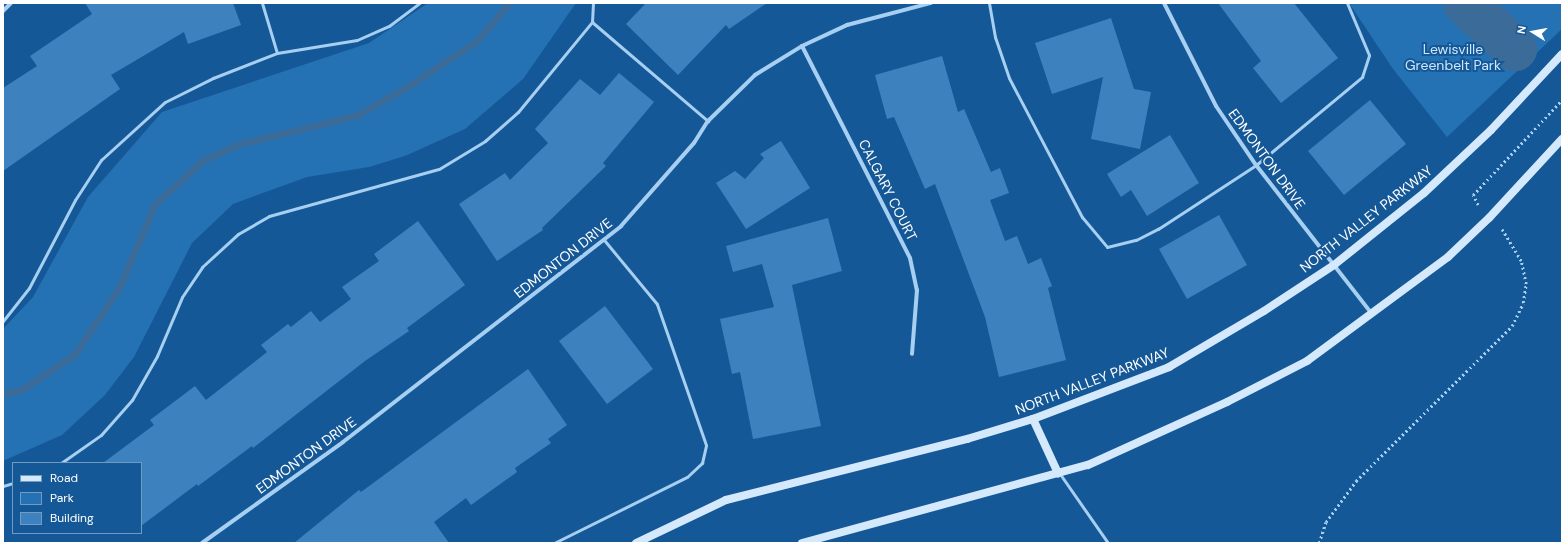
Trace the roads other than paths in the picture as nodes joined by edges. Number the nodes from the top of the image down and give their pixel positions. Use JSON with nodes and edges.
{"nodes":[{"id":1,"x":12,"y":3,"type":"edge"},
{"id":2,"x":262,"y":3,"type":"edge"},
{"id":3,"x":419,"y":3,"type":"edge"},
{"id":4,"x":594,"y":3,"type":"edge"},
{"id":5,"x":931,"y":3,"type":"edge"},
{"id":6,"x":989,"y":3,"type":"edge"},
{"id":7,"x":1164,"y":3,"type":"edge"},
{"id":8,"x":1347,"y":3,"type":"edge"},
{"id":9,"x":3,"y":11,"type":"edge"},
{"id":10,"x":592,"y":22,"type":"junction"},
{"id":11,"x":802,"y":46,"type":"junction"},
{"id":12,"x":277,"y":53,"type":"junction"},
{"id":13,"x":1562,"y":54,"type":"edge"},
{"id":14,"x":708,"y":122,"type":"junction"},
{"id":15,"x":1562,"y":139,"type":"edge"},
{"id":16,"x":1256,"y":165,"type":"junction"},
{"id":17,"x":604,"y":240,"type":"junction"},
{"id":18,"x":1334,"y":264,"type":"junction"},
{"id":19,"x":1373,"y":316,"type":"junction"},
{"id":20,"x":3,"y":322,"type":"edge"},
{"id":21,"x":912,"y":354,"type":"dead end"},
{"id":22,"x":1033,"y":419,"type":"junction"},
{"id":23,"x":62,"y":462,"type":"edge"},
{"id":24,"x":1058,"y":473,"type":"junction"},
{"id":25,"x":202,"y":543,"type":"edge"},
{"id":26,"x":554,"y":543,"type":"edge"},
{"id":27,"x":636,"y":543,"type":"edge"},
{"id":28,"x":802,"y":543,"type":"edge"},
{"id":29,"x":1108,"y":543,"type":"edge"}],
"edges":[{"from":1,"to":9,"type":"street"},
{"from":2,"to":12,"type":"lane"},
{"from":3,"to":12,"type":"lane"},
{"from":4,"to":10,"type":"lane"},
{"from":5,"to":11,"type":"street","name":"EDMONTON DRIVE"},
{"from":6,"to":16,"type":"lane"},
{"from":7,"to":16,"type":"street","name":"EDMONTON DRIVE"},
{"from":8,"to":16,"type":"lane"},
{"from":10,"to":14,"type":"lane"},
{"from":10,"to":23,"type":"lane"},
{"from":11,"to":14,"type":"street","name":"EDMONTON DRIVE"},
{"from":11,"to":21,"type":"street","name":"CALGARY COURT"},
{"from":12,"to":20,"type":"lane"},
{"from":13,"to":18,"type":"street","name":"NORTH VALLEY PARKWAY"},
{"from":14,"to":17,"type":"street","name":"EDMONTON DRIVE"},
{"from":15,"to":19,"type":"street"},
{"from":16,"to":18,"type":"street","name":"EDMONTON DRIVE"},
{"from":17,"to":25,"type":"street","name":"EDMONTON DRIVE"},
{"from":17,"to":26,"type":"lane"},
{"from":18,"to":19,"type":"street","name":"EDMONTON DRIVE"},
{"from":18,"to":22,"type":"street","name":"NORTH VALLEY PARKWAY"},
{"from":19,"to":24,"type":"street"},
{"from":22,"to":24,"type":"street"},
{"from":22,"to":27,"type":"street","name":"NORTH VALLEY PARKWAY"},
{"from":24,"to":28,"type":"street"},
{"from":24,"to":29,"type":"lane"}]}
